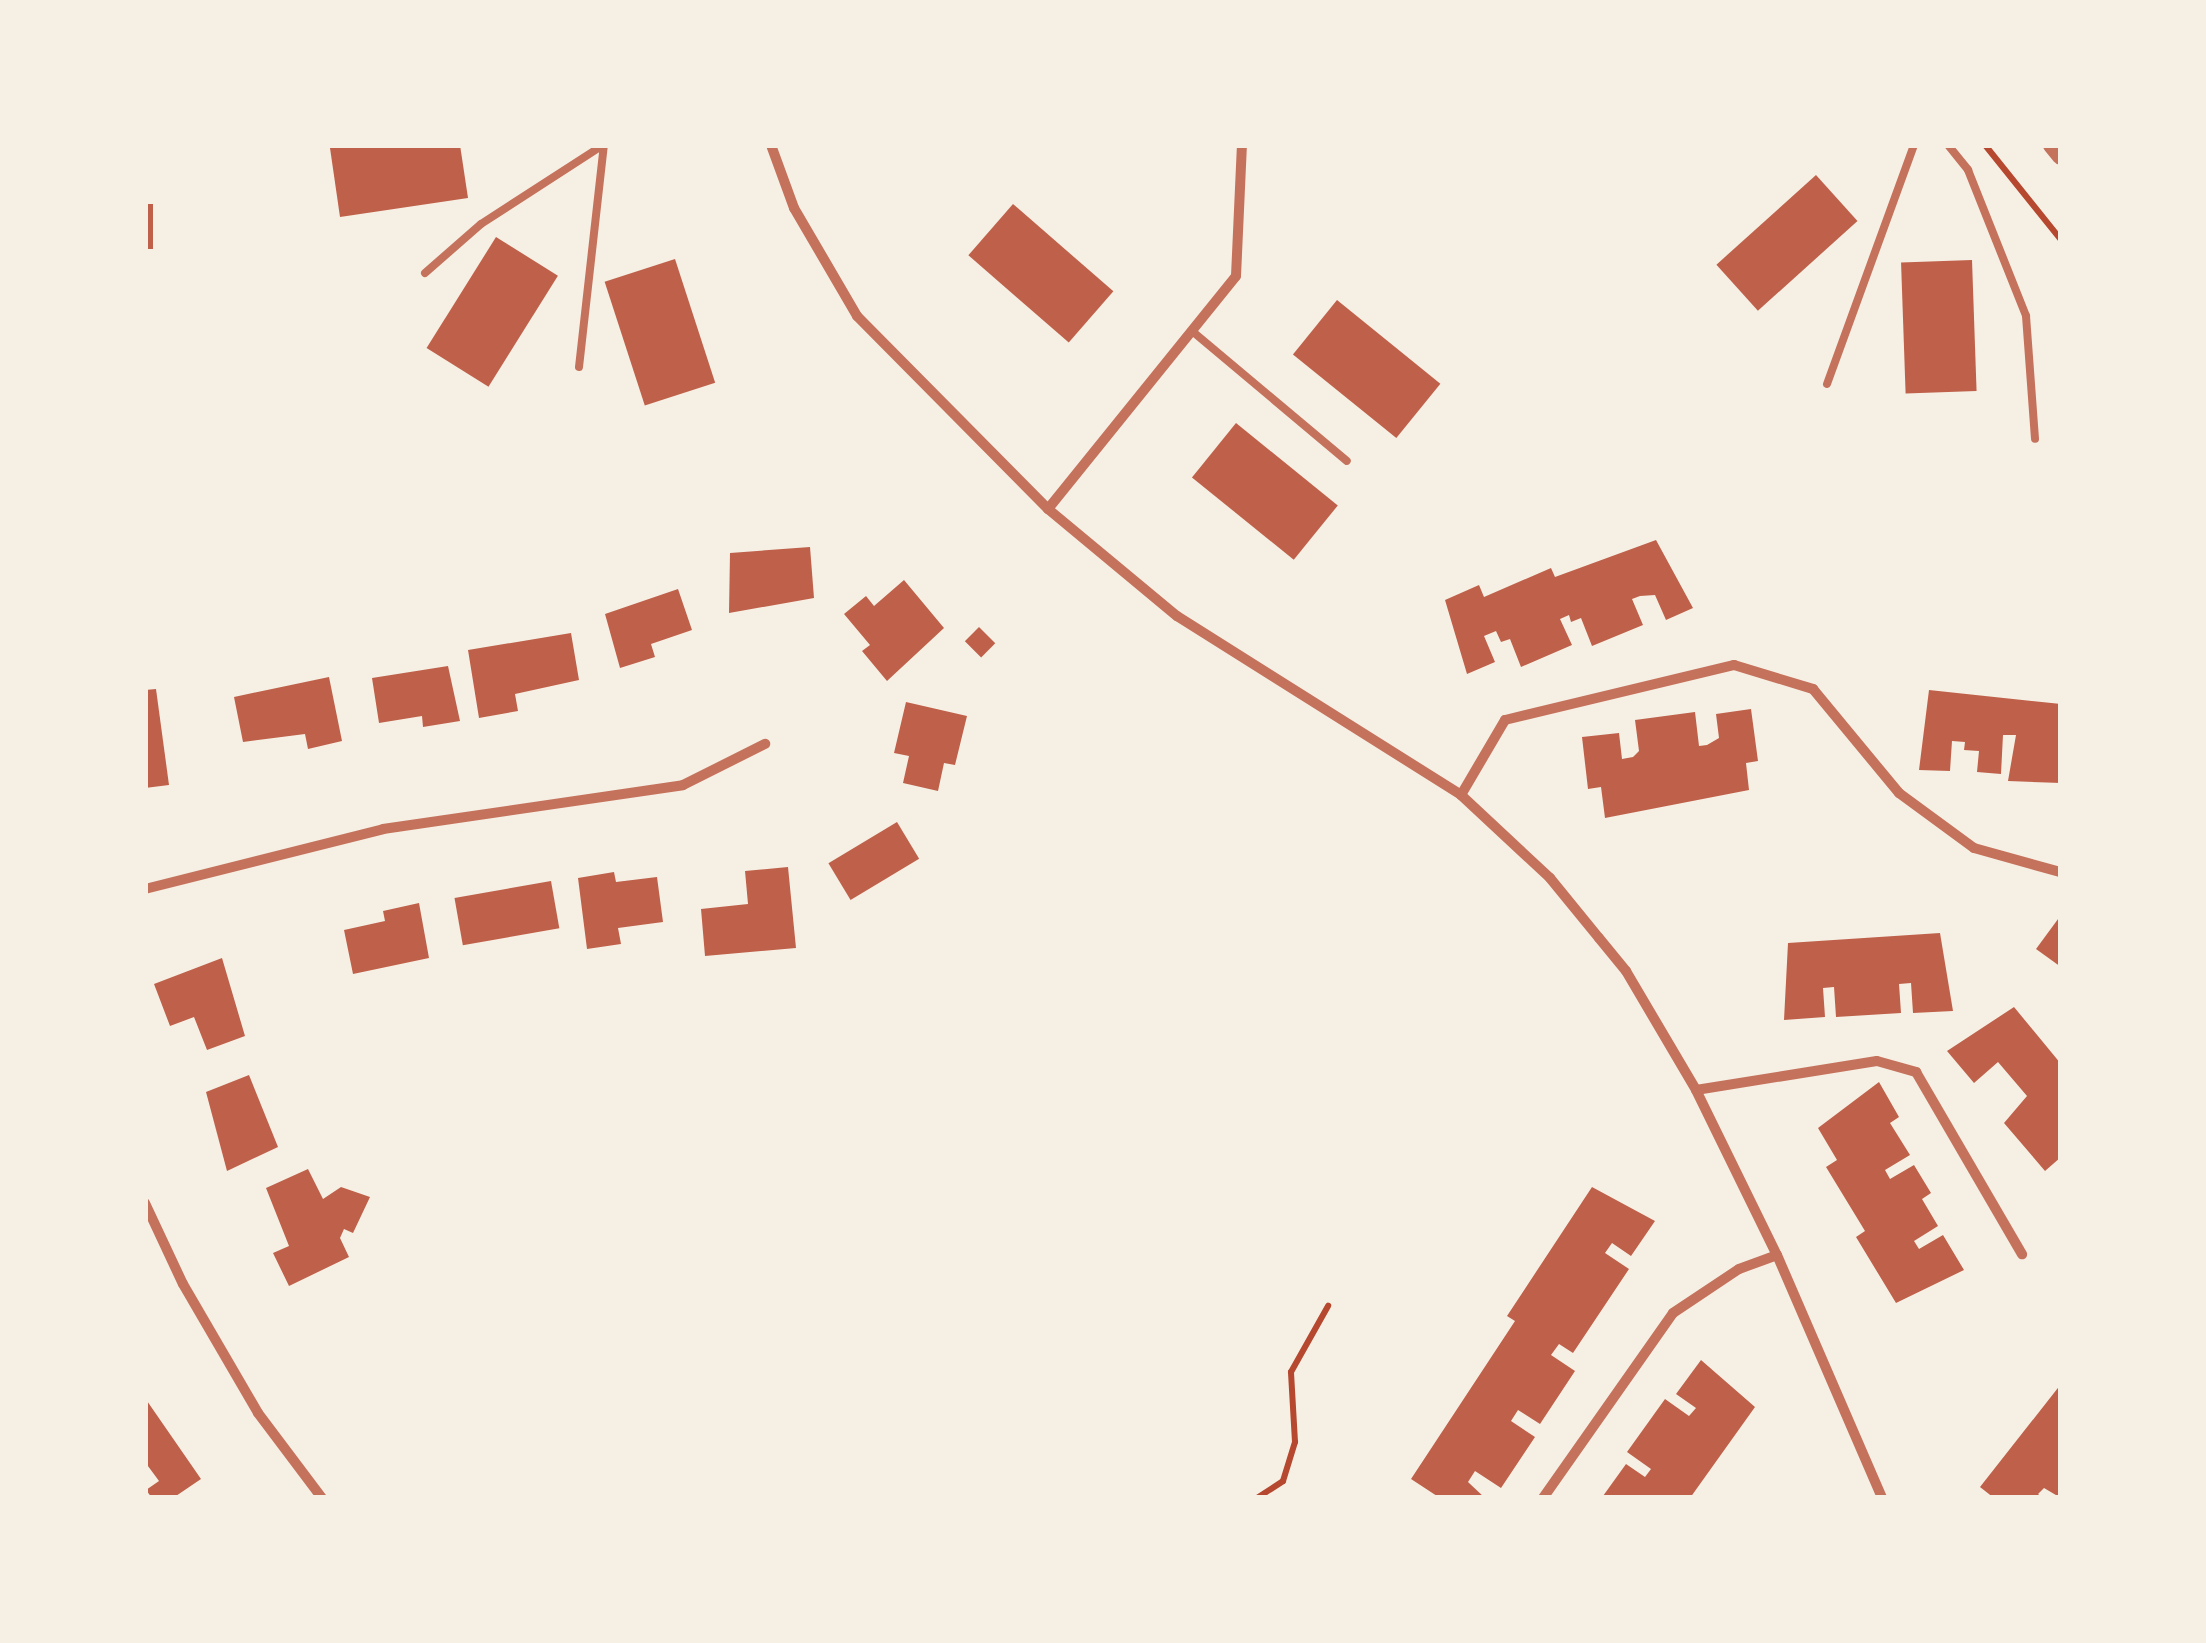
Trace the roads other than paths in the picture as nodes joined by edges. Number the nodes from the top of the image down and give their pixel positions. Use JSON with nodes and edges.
{"nodes":[{"id":1,"x":604,"y":145,"type":"edge"},
{"id":2,"x":771,"y":145,"type":"edge"},
{"id":3,"x":1242,"y":145,"type":"edge"},
{"id":4,"x":1914,"y":145,"type":"edge"},
{"id":5,"x":1948,"y":145,"type":"edge"},
{"id":6,"x":2052,"y":145,"type":"edge"},
{"id":7,"x":2061,"y":156,"type":"edge"},
{"id":8,"x":425,"y":272,"type":"dead end"},
{"id":9,"x":1192,"y":332,"type":"junction"},
{"id":10,"x":580,"y":366,"type":"dead end"},
{"id":11,"x":1827,"y":384,"type":"dead end"},
{"id":12,"x":2034,"y":439,"type":"dead end"},
{"id":13,"x":1347,"y":460,"type":"dead end"},
{"id":14,"x":1048,"y":509,"type":"junction"},
{"id":15,"x":764,"y":744,"type":"dead end"},
{"id":16,"x":1461,"y":795,"type":"junction"},
{"id":17,"x":2060,"y":872,"type":"edge"},
{"id":18,"x":145,"y":888,"type":"edge"},
{"id":19,"x":1696,"y":1090,"type":"junction"},
{"id":20,"x":145,"y":1204,"type":"edge"},
{"id":21,"x":2022,"y":1254,"type":"dead end"},
{"id":22,"x":1777,"y":1256,"type":"junction"},
{"id":23,"x":322,"y":1498,"type":"edge"},
{"id":24,"x":1543,"y":1498,"type":"edge"},
{"id":25,"x":1882,"y":1498,"type":"edge"}],
"edges":[{"from":1,"to":8,"type":"lane"},
{"from":1,"to":10,"type":"lane"},
{"from":2,"to":14,"type":"street"},
{"from":3,"to":9,"type":"street"},
{"from":4,"to":11,"type":"lane"},
{"from":5,"to":12,"type":"lane"},
{"from":6,"to":7,"type":"street"},
{"from":9,"to":13,"type":"lane"},
{"from":9,"to":14,"type":"street"},
{"from":14,"to":16,"type":"street"},
{"from":15,"to":18,"type":"street"},
{"from":16,"to":17,"type":"street"},
{"from":16,"to":19,"type":"street"},
{"from":19,"to":21,"type":"street"},
{"from":19,"to":22,"type":"street"},
{"from":20,"to":23,"type":"street"},
{"from":22,"to":24,"type":"street"},
{"from":22,"to":25,"type":"street"}]}
